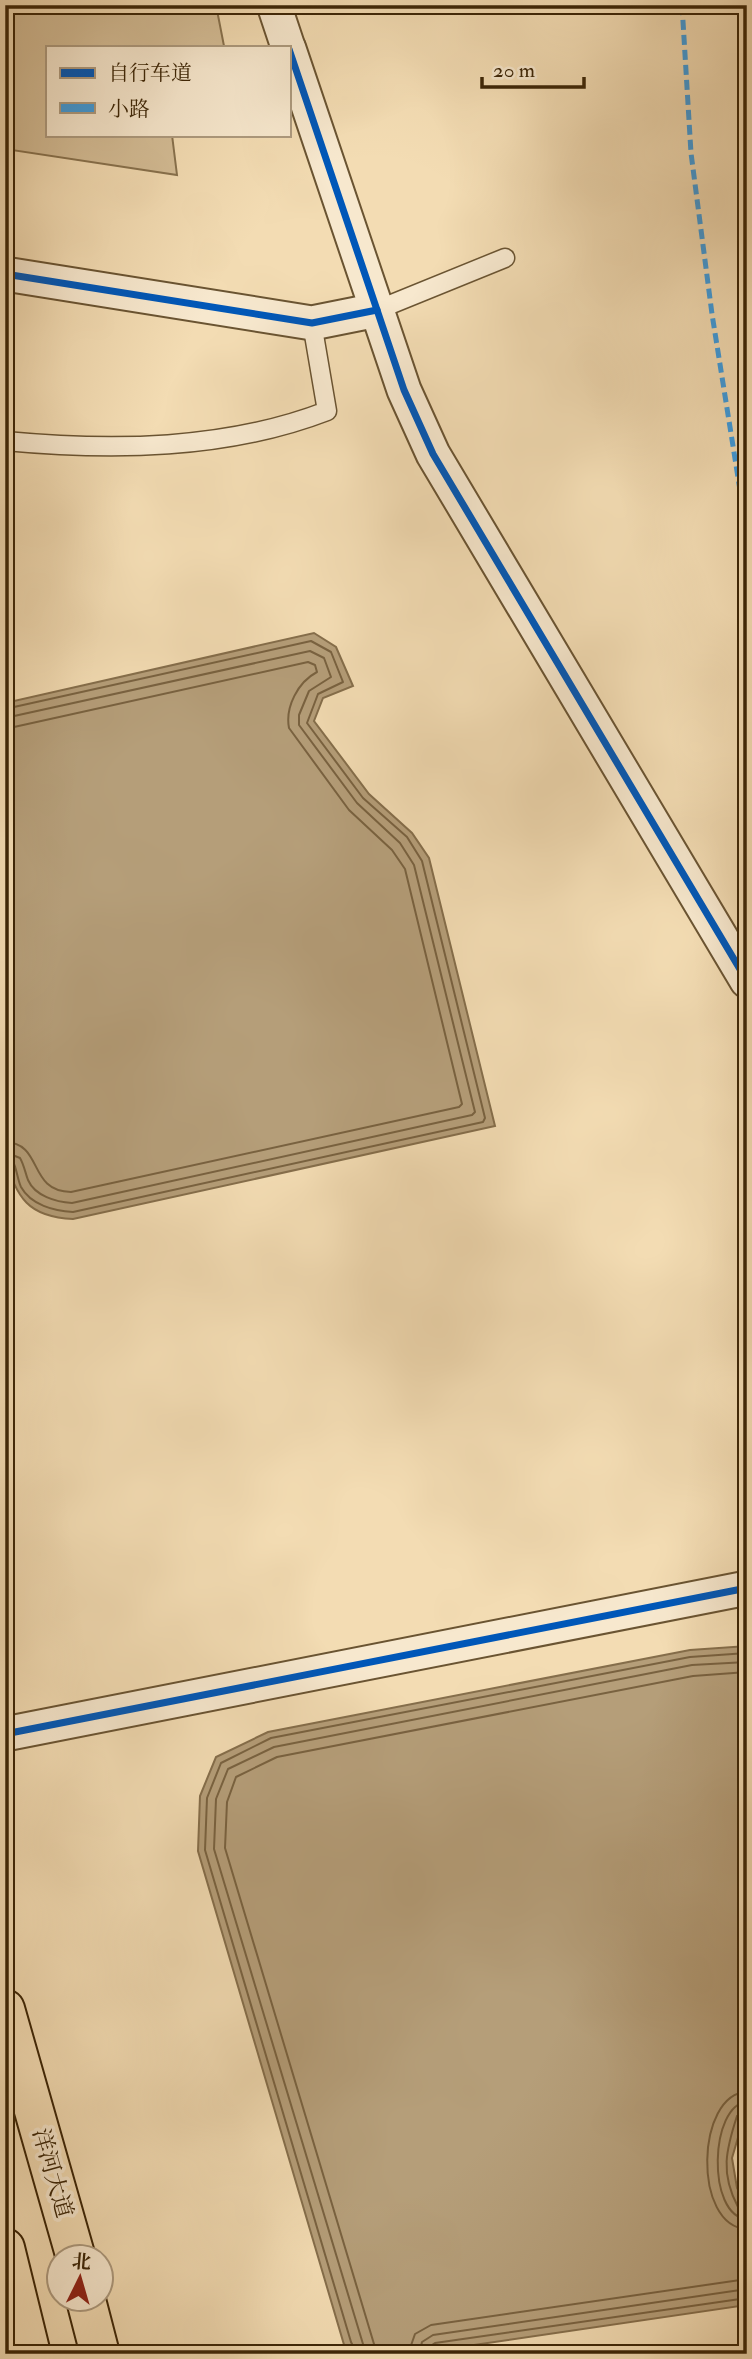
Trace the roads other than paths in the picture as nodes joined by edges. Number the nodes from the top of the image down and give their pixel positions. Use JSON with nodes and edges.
{"nodes":[{"id":1,"x":274,"y":5,"type":"edge"},
{"id":2,"x":287,"y":46,"type":"edge"},
{"id":3,"x":290,"y":54,"type":"edge"},
{"id":4,"x":505,"y":258,"type":"dead end"},
{"id":5,"x":5,"y":274,"type":"edge"},
{"id":6,"x":377,"y":310,"type":"junction"},
{"id":7,"x":312,"y":323,"type":"junction"},
{"id":8,"x":5,"y":440,"type":"edge"},
{"id":9,"x":747,"y":981,"type":"edge"},
{"id":10,"x":747,"y":1588,"type":"edge"},
{"id":11,"x":5,"y":1734,"type":"edge"},
{"id":12,"x":5,"y":2009,"type":"edge"},
{"id":13,"x":72,"y":2244,"type":"edge"},
{"id":14,"x":5,"y":2248,"type":"edge"},
{"id":15,"x":90,"y":2314,"type":"edge"},
{"id":16,"x":31,"y":2354,"type":"edge"},
{"id":17,"x":100,"y":2354,"type":"edge"}],
"edges":[{"from":1,"to":2,"type":"street"},
{"from":3,"to":6,"type":"street"},
{"from":4,"to":6,"type":"lane"},
{"from":5,"to":7,"type":"street"},
{"from":6,"to":7,"type":"street"},
{"from":6,"to":9,"type":"street"},
{"from":7,"to":8,"type":"lane"},
{"from":10,"to":11,"type":"street"},
{"from":12,"to":13,"type":"main road","name":"洋河大道"},
{"from":14,"to":16,"type":"main road"},
{"from":15,"to":17,"type":"main road"}]}
